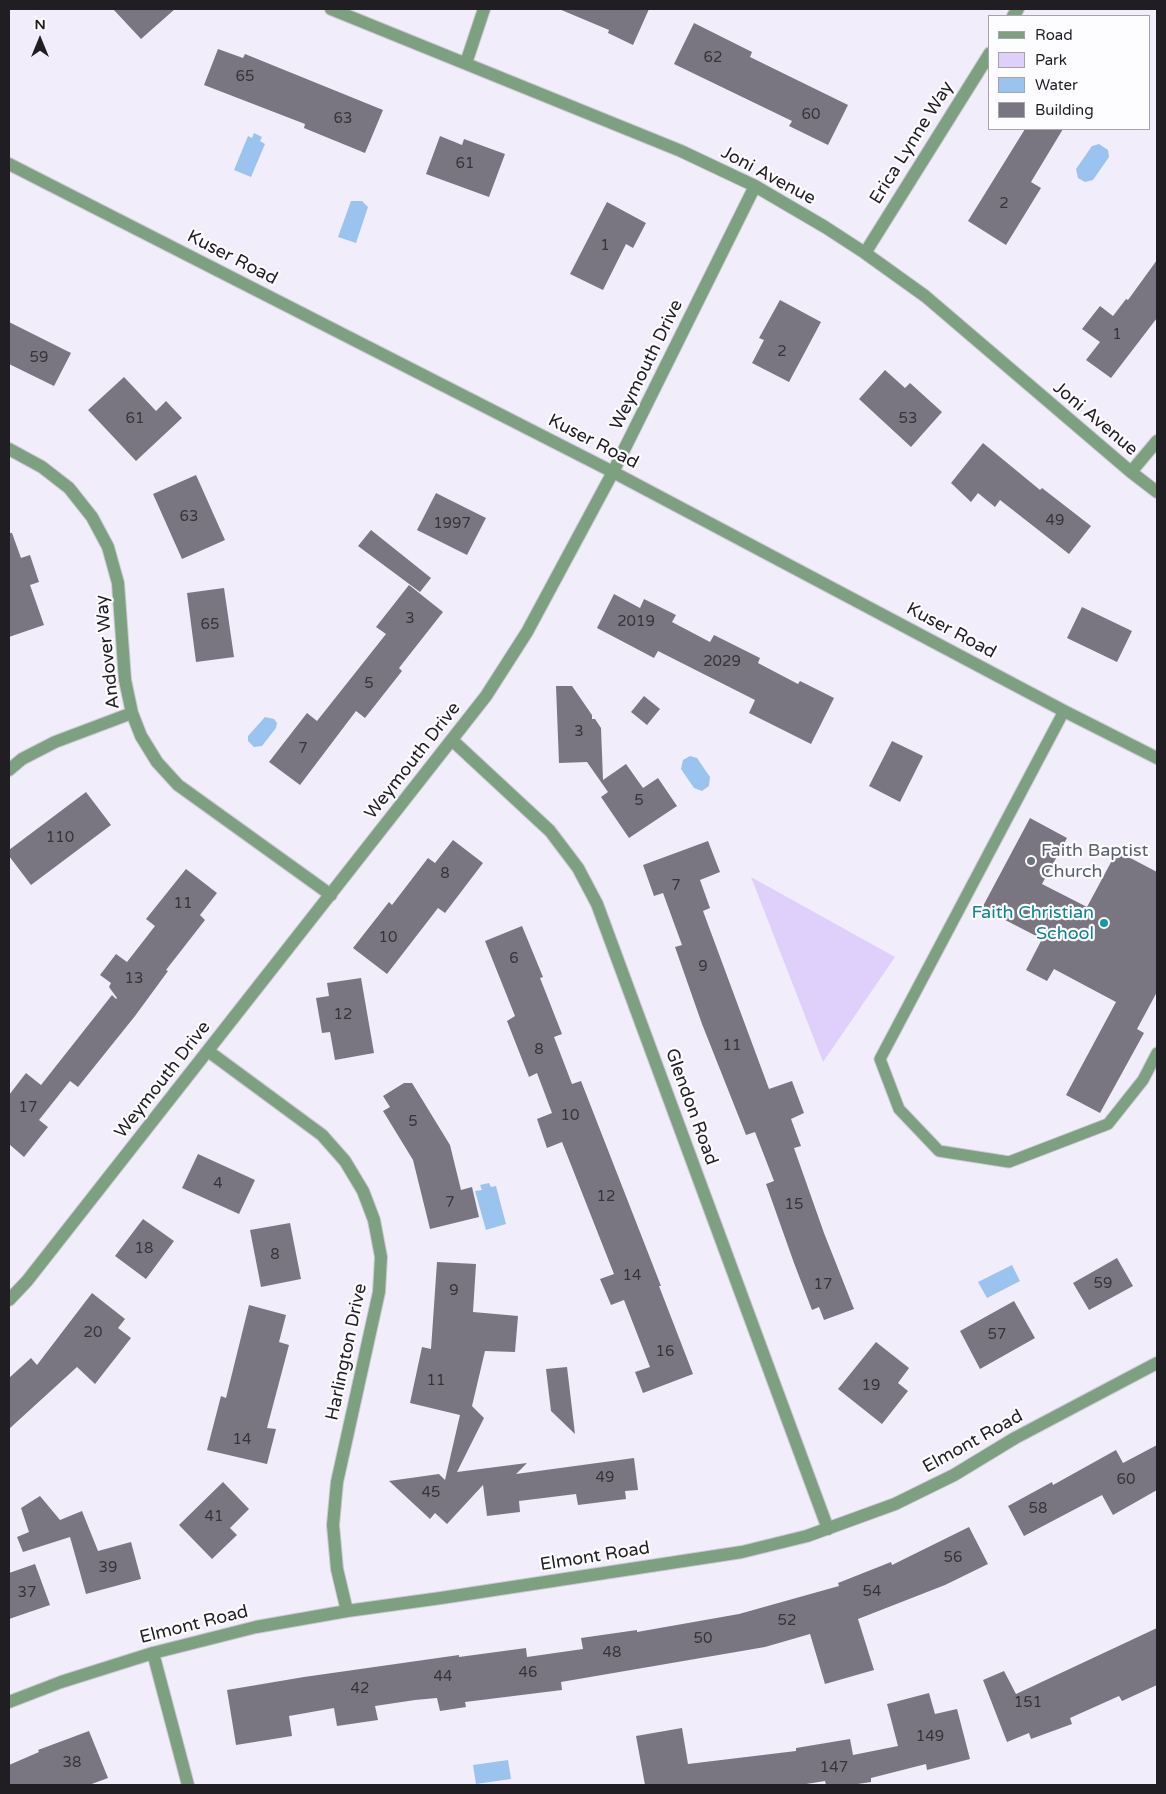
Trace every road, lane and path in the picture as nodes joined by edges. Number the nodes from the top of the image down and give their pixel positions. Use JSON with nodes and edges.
{"nodes":[{"id":1,"x":331,"y":9,"type":"edge"},
{"id":2,"x":484,"y":9,"type":"edge"},
{"id":3,"x":988,"y":55,"type":"edge"},
{"id":4,"x":466,"y":63,"type":"junction"},
{"id":5,"x":9,"y":164,"type":"edge"},
{"id":6,"x":755,"y":186,"type":"junction"},
{"id":7,"x":865,"y":253,"type":"junction"},
{"id":8,"x":1157,"y":441,"type":"edge"},
{"id":9,"x":9,"y":449,"type":"edge"},
{"id":10,"x":613,"y":472,"type":"junction"},
{"id":11,"x":1130,"y":472,"type":"junction"},
{"id":12,"x":1157,"y":492,"type":"edge"},
{"id":13,"x":1064,"y":711,"type":"junction"},
{"id":14,"x":132,"y":713,"type":"junction"},
{"id":15,"x":452,"y":740,"type":"junction"},
{"id":16,"x":1157,"y":758,"type":"edge"},
{"id":17,"x":9,"y":770,"type":"edge"},
{"id":18,"x":331,"y":895,"type":"junction"},
{"id":19,"x":208,"y":1051,"type":"junction"},
{"id":20,"x":1157,"y":1053,"type":"edge"},
{"id":21,"x":9,"y":1300,"type":"edge"},
{"id":22,"x":1157,"y":1363,"type":"edge"},
{"id":23,"x":828,"y":1529,"type":"junction"},
{"id":24,"x":347,"y":1610,"type":"junction"},
{"id":25,"x":153,"y":1653,"type":"junction"},
{"id":26,"x":9,"y":1702,"type":"edge"},
{"id":27,"x":188,"y":1785,"type":"edge"}],
"edges":[{"from":1,"to":4,"type":"street","name":"Joni Avenue"},
{"from":2,"to":4,"type":"street"},
{"from":3,"to":7,"type":"street","name":"Erica Lynne Way"},
{"from":4,"to":6,"type":"street","name":"Joni Avenue"},
{"from":5,"to":10,"type":"street","name":"Kuser Road"},
{"from":6,"to":7,"type":"street","name":"Joni Avenue"},
{"from":6,"to":10,"type":"street","name":"Weymouth Drive"},
{"from":7,"to":11,"type":"street","name":"Joni Avenue"},
{"from":8,"to":11,"type":"street","name":"Joni Avenue"},
{"from":9,"to":14,"type":"street","name":"Andover Way"},
{"from":10,"to":13,"type":"street","name":"Kuser Road"},
{"from":10,"to":15,"type":"street","name":"Weymouth Drive"},
{"from":11,"to":12,"type":"street","name":"Joni Avenue"},
{"from":13,"to":16,"type":"street","name":"Kuser Road"},
{"from":13,"to":20,"type":"lane"},
{"from":14,"to":17,"type":"street"},
{"from":14,"to":18,"type":"street","name":"Andover Way"},
{"from":15,"to":18,"type":"street","name":"Weymouth Drive"},
{"from":15,"to":23,"type":"street","name":"Glendon Road"},
{"from":18,"to":19,"type":"street","name":"Weymouth Drive"},
{"from":19,"to":21,"type":"street","name":"Weymouth Drive"},
{"from":19,"to":24,"type":"street","name":"Harlington Drive"},
{"from":22,"to":23,"type":"street","name":"Elmont Road"},
{"from":23,"to":24,"type":"street","name":"Elmont Road"},
{"from":24,"to":25,"type":"street","name":"Elmont Road"},
{"from":25,"to":26,"type":"street","name":"Elmont Road"},
{"from":25,"to":27,"type":"street"}]}
